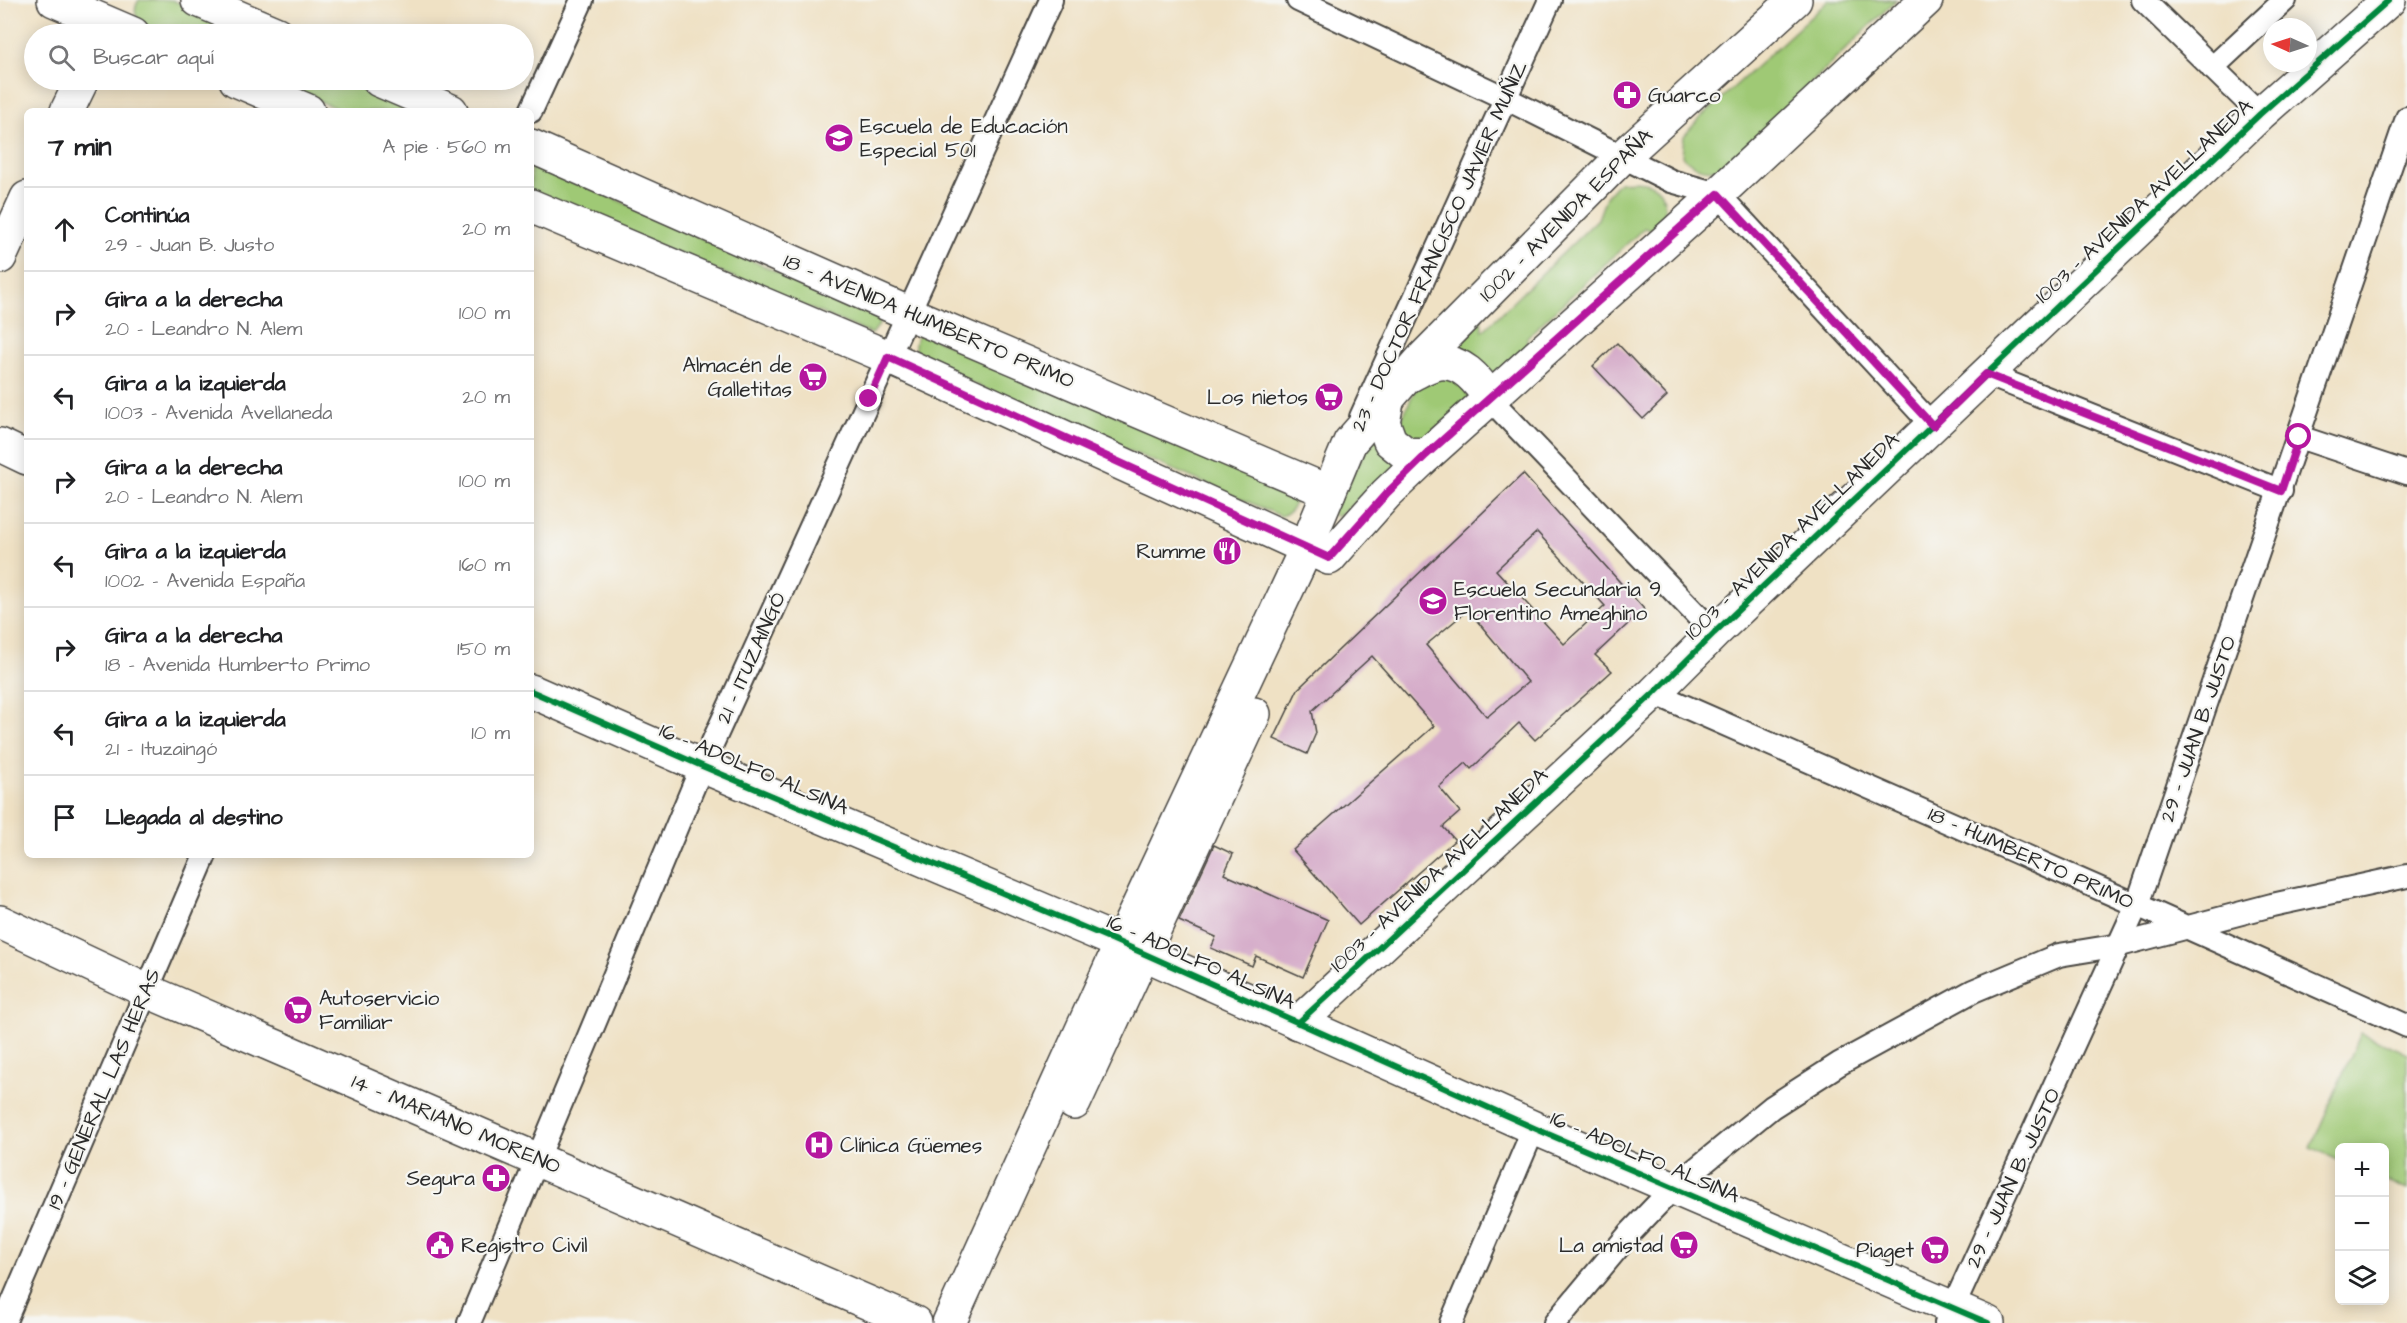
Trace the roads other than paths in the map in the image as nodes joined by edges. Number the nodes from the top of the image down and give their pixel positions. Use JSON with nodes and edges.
{"nodes":[{"id":1,"x":54,"y":0,"type":"edge"},
{"id":2,"x":198,"y":0,"type":"edge"},
{"id":3,"x":582,"y":0,"type":"edge"},
{"id":4,"x":1051,"y":0,"type":"edge"},
{"id":5,"x":1298,"y":0,"type":"edge"},
{"id":6,"x":1550,"y":0,"type":"edge"},
{"id":7,"x":1795,"y":0,"type":"edge"},
{"id":8,"x":1926,"y":0,"type":"edge"},
{"id":9,"x":2144,"y":0,"type":"edge"},
{"id":10,"x":2285,"y":0,"type":"edge"},
{"id":11,"x":2389,"y":0,"type":"edge"},
{"id":12,"x":115,"y":23,"type":"edge"},
{"id":13,"x":253,"y":24,"type":"edge"},
{"id":14,"x":2212,"y":68,"type":"junction"},
{"id":15,"x":77,"y":90,"type":"edge"},
{"id":16,"x":259,"y":90,"type":"edge"},
{"id":17,"x":402,"y":90,"type":"edge"},
{"id":18,"x":1505,"y":98,"type":"junction"},
{"id":19,"x":68,"y":108,"type":"edge"},
{"id":20,"x":301,"y":108,"type":"edge"},
{"id":21,"x":444,"y":108,"type":"edge"},
{"id":22,"x":532,"y":108,"type":"edge"},
{"id":23,"x":2260,"y":114,"type":"junction"},
{"id":24,"x":2407,"y":118,"type":"edge"},
{"id":25,"x":534,"y":147,"type":"edge"},
{"id":26,"x":1622,"y":157,"type":"junction"},
{"id":27,"x":1718,"y":194,"type":"junction"},
{"id":28,"x":24,"y":205,"type":"edge"},
{"id":29,"x":534,"y":207,"type":"edge"},
{"id":30,"x":0,"y":257,"type":"edge"},
{"id":31,"x":908,"y":313,"type":"junction"},
{"id":32,"x":888,"y":357,"type":"junction"},
{"id":33,"x":1986,"y":374,"type":"junction"},
{"id":34,"x":1408,"y":376,"type":"junction"},
{"id":35,"x":1490,"y":399,"type":"junction"},
{"id":36,"x":1387,"y":402,"type":"junction"},
{"id":37,"x":1933,"y":426,"type":"junction"},
{"id":38,"x":2299,"y":437,"type":"junction"},
{"id":39,"x":1350,"y":442,"type":"junction"},
{"id":40,"x":0,"y":445,"type":"edge"},
{"id":41,"x":1426,"y":455,"type":"junction"},
{"id":42,"x":24,"y":457,"type":"edge"},
{"id":43,"x":2407,"y":473,"type":"edge"},
{"id":44,"x":2281,"y":491,"type":"junction"},
{"id":45,"x":1329,"y":492,"type":"junction"},
{"id":46,"x":1317,"y":553,"type":"junction"},
{"id":47,"x":1713,"y":633,"type":"junction"},
{"id":48,"x":534,"y":692,"type":"edge"},
{"id":49,"x":1654,"y":693,"type":"junction"},
{"id":50,"x":702,"y":766,"type":"junction"},
{"id":51,"x":204,"y":858,"type":"edge"},
{"id":52,"x":2407,"y":876,"type":"edge"},
{"id":53,"x":2137,"y":905,"type":"junction"},
{"id":54,"x":0,"y":922,"type":"edge"},
{"id":55,"x":2189,"y":928,"type":"junction"},
{"id":56,"x":2120,"y":945,"type":"junction"},
{"id":57,"x":1132,"y":948,"type":"junction"},
{"id":58,"x":145,"y":990,"type":"junction"},
{"id":59,"x":1298,"y":1023,"type":"junction"},
{"id":60,"x":2407,"y":1026,"type":"edge"},
{"id":61,"x":1534,"y":1128,"type":"junction"},
{"id":62,"x":538,"y":1160,"type":"junction"},
{"id":63,"x":1674,"y":1188,"type":"junction"},
{"id":64,"x":1950,"y":1315,"type":"edge"},
{"id":65,"x":4,"y":1323,"type":"edge"},
{"id":66,"x":469,"y":1323,"type":"edge"},
{"id":67,"x":915,"y":1323,"type":"edge"},
{"id":68,"x":949,"y":1323,"type":"edge"},
{"id":69,"x":974,"y":1323,"type":"edge"},
{"id":70,"x":1450,"y":1323,"type":"edge"},
{"id":71,"x":1556,"y":1323,"type":"edge"},
{"id":72,"x":1988,"y":1323,"type":"edge"}],
"edges":[{"from":1,"to":12,"type":"street"},
{"from":2,"to":13,"type":"street"},
{"from":3,"to":22,"type":"street"},
{"from":4,"to":31,"type":"street","name":"21 - ITUZAINGÓ"},
{"from":5,"to":18,"type":"street"},
{"from":6,"to":18,"type":"street","name":"23 - DOCTOR FRANCISCO JAVIER MUÑIZ"},
{"from":7,"to":26,"type":"street","name":"1002 - AVENIDA ESPAÑA"},
{"from":8,"to":27,"type":"street"},
{"from":9,"to":14,"type":"street"},
{"from":10,"to":14,"type":"street"},
{"from":11,"to":23,"type":"street","name":"1003 - AVENIDA AVELLANEDA"},
{"from":14,"to":23,"type":"street"},
{"from":15,"to":19,"type":"street"},
{"from":16,"to":20,"type":"street"},
{"from":17,"to":21,"type":"street"},
{"from":18,"to":26,"type":"street"},
{"from":18,"to":39,"type":"street","name":"23 - DOCTOR FRANCISCO JAVIER MUÑIZ"},
{"from":23,"to":33,"type":"street","name":"1003 - AVENIDA AVELLANEDA"},
{"from":24,"to":38,"type":"street","name":"29 - JUAN B. JUSTO"},
{"from":25,"to":31,"type":"street","name":"18 - AVENIDA HUMBERTO PRIMO"},
{"from":26,"to":27,"type":"street"},
{"from":26,"to":34,"type":"street","name":"1002 - AVENIDA ESPAÑA"},
{"from":27,"to":35,"type":"street"},
{"from":27,"to":37,"type":"street"},
{"from":28,"to":30,"type":"street"},
{"from":29,"to":32,"type":"street"},
{"from":31,"to":32,"type":"street","name":"21 - ITUZAINGÓ"},
{"from":31,"to":45,"type":"street","name":"18 - AVENIDA HUMBERTO PRIMO"},
{"from":32,"to":46,"type":"street"},
{"from":32,"to":50,"type":"street","name":"21 - ITUZAINGÓ"},
{"from":33,"to":37,"type":"street","name":"1003 - AVENIDA AVELLANEDA"},
{"from":33,"to":44,"type":"street"},
{"from":34,"to":35,"type":"street"},
{"from":34,"to":36,"type":"street","name":"1002 - AVENIDA ESPAÑA"},
{"from":35,"to":41,"type":"street"},
{"from":35,"to":47,"type":"street"},
{"from":36,"to":39,"type":"street","name":"1002 - AVENIDA ESPAÑA"},
{"from":36,"to":41,"type":"street"},
{"from":37,"to":47,"type":"street","name":"1003 - AVENIDA AVELLANEDA"},
{"from":38,"to":43,"type":"street"},
{"from":38,"to":44,"type":"street","name":"29 - JUAN B. JUSTO"},
{"from":39,"to":45,"type":"street","name":"23 - DOCTOR FRANCISCO JAVIER MUÑIZ"},
{"from":40,"to":42,"type":"street"},
{"from":41,"to":46,"type":"street"},
{"from":44,"to":53,"type":"street","name":"29 - JUAN B. JUSTO"},
{"from":45,"to":46,"type":"street","name":"23 - DOCTOR FRANCISCO JAVIER MUÑIZ"},
{"from":46,"to":57,"type":"street"},
{"from":47,"to":49,"type":"street","name":"1003 - AVENIDA AVELLANEDA"},
{"from":48,"to":50,"type":"street","name":"16 - ADOLFO ALSINA"},
{"from":49,"to":53,"type":"street","name":"18 - HUMBERTO PRIMO"},
{"from":49,"to":59,"type":"street","name":"1003 - AVENIDA AVELLANEDA"},
{"from":50,"to":57,"type":"street","name":"16 - ADOLFO ALSINA"},
{"from":50,"to":62,"type":"street","name":"21 - ITUZAINGÓ"},
{"from":51,"to":58,"type":"street","name":"19 - GENERAL LAS HERAS"},
{"from":52,"to":55,"type":"street"},
{"from":53,"to":55,"type":"street","name":"18 - HUMBERTO PRIMO"},
{"from":53,"to":56,"type":"street","name":"29 - JUAN B. JUSTO"},
{"from":54,"to":58,"type":"street","name":"14 - MARIANO MORENO"},
{"from":55,"to":56,"type":"street"},
{"from":55,"to":60,"type":"street","name":"18 - HUMBERTO PRIMO"},
{"from":56,"to":63,"type":"street"},
{"from":56,"to":64,"type":"street","name":"29 - JUAN B. JUSTO"},
{"from":57,"to":59,"type":"street","name":"16 - ADOLFO ALSINA"},
{"from":57,"to":68,"type":"street"},
{"from":57,"to":69,"type":"street"},
{"from":58,"to":62,"type":"street","name":"14 - MARIANO MORENO"},
{"from":58,"to":65,"type":"street","name":"19 - GENERAL LAS HERAS"},
{"from":59,"to":61,"type":"street","name":"16 - ADOLFO ALSINA"},
{"from":61,"to":63,"type":"street","name":"16 - ADOLFO ALSINA"},
{"from":61,"to":70,"type":"street"},
{"from":62,"to":66,"type":"street","name":"21 - ITUZAINGÓ"},
{"from":62,"to":67,"type":"street","name":"14 - MARIANO MORENO"},
{"from":63,"to":64,"type":"street","name":"16 - ADOLFO ALSINA"},
{"from":63,"to":71,"type":"street"},
{"from":64,"to":72,"type":"street","name":"16 - ADOLFO ALSINA"}]}
